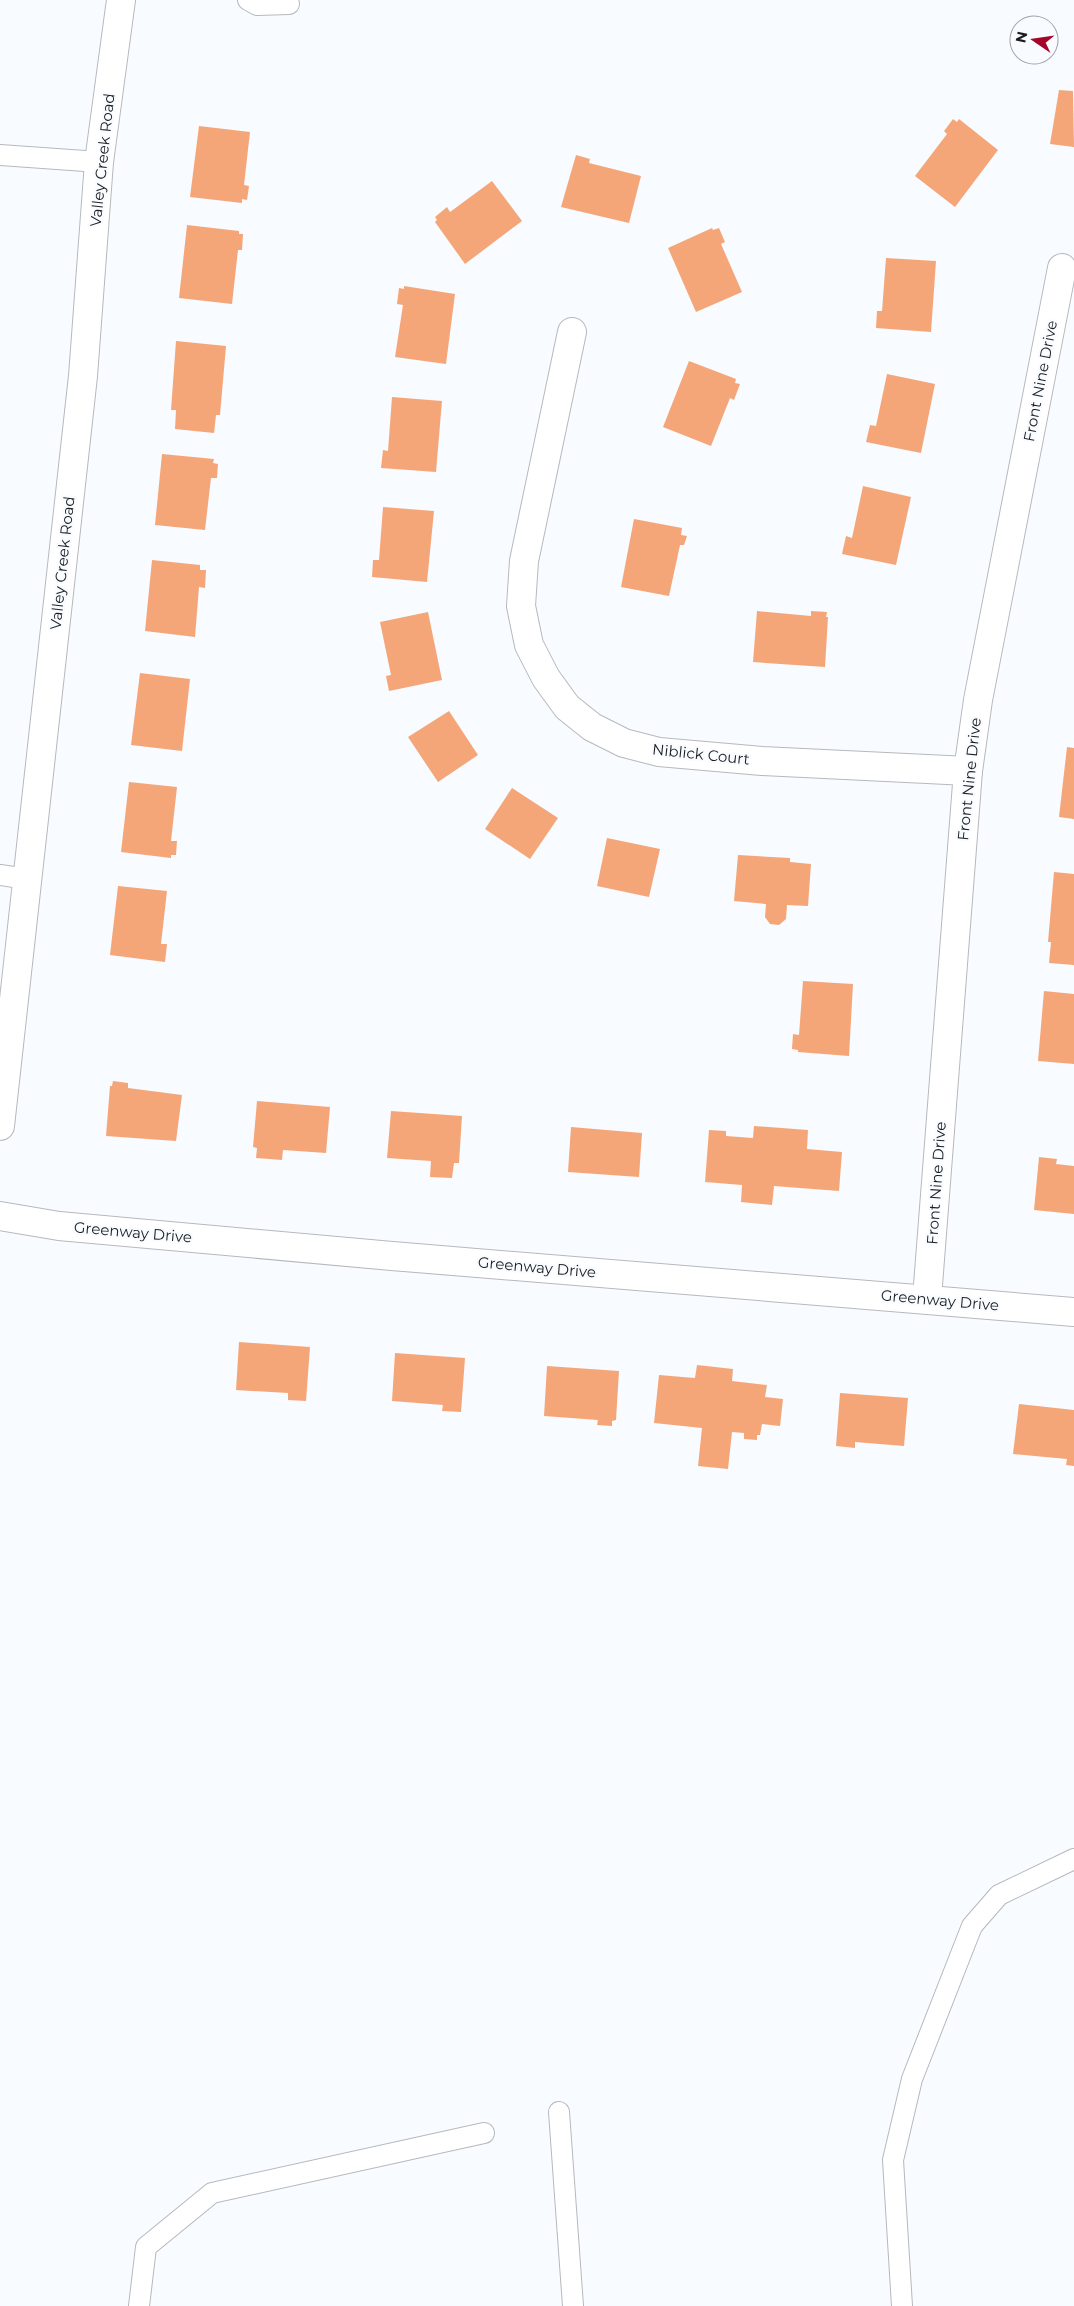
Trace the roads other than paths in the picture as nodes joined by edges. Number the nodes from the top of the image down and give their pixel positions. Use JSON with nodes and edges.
{"nodes":[{"id":1,"x":122,"y":0,"type":"edge"},
{"id":2,"x":248,"y":0,"type":"edge"},
{"id":3,"x":289,"y":4,"type":"dead end"},
{"id":4,"x":0,"y":155,"type":"edge"},
{"id":5,"x":100,"y":162,"type":"junction"},
{"id":6,"x":1062,"y":268,"type":"dead end"},
{"id":7,"x":572,"y":332,"type":"dead end"},
{"id":8,"x":968,"y":771,"type":"junction"},
{"id":9,"x":0,"y":875,"type":"edge"},
{"id":10,"x":27,"y":880,"type":"junction"},
{"id":11,"x":0,"y":1126,"type":"edge"},
{"id":12,"x":0,"y":1216,"type":"edge"},
{"id":13,"x":927,"y":1298,"type":"junction"},
{"id":14,"x":1074,"y":1312,"type":"edge"},
{"id":15,"x":1074,"y":1859,"type":"edge"},
{"id":16,"x":559,"y":2112,"type":"dead end"},
{"id":17,"x":484,"y":2133,"type":"dead end"},
{"id":18,"x":138,"y":2306,"type":"edge"},
{"id":19,"x":573,"y":2306,"type":"edge"},
{"id":20,"x":902,"y":2306,"type":"edge"}],
"edges":[{"from":1,"to":5,"type":"street","name":"Valley Creek Road"},
{"from":2,"to":3,"type":"lane"},
{"from":4,"to":5,"type":"lane"},
{"from":5,"to":10,"type":"street","name":"Valley Creek Road"},
{"from":6,"to":8,"type":"street","name":"Front Nine Drive"},
{"from":7,"to":8,"type":"street","name":"Niblick Court"},
{"from":8,"to":13,"type":"street","name":"Front Nine Drive"},
{"from":9,"to":10,"type":"lane"},
{"from":10,"to":11,"type":"street","name":"Valley Creek Road"},
{"from":12,"to":13,"type":"street","name":"Greenway Drive"},
{"from":13,"to":14,"type":"street","name":"Greenway Drive"},
{"from":15,"to":20,"type":"lane"},
{"from":16,"to":19,"type":"lane"},
{"from":17,"to":18,"type":"lane"}]}
